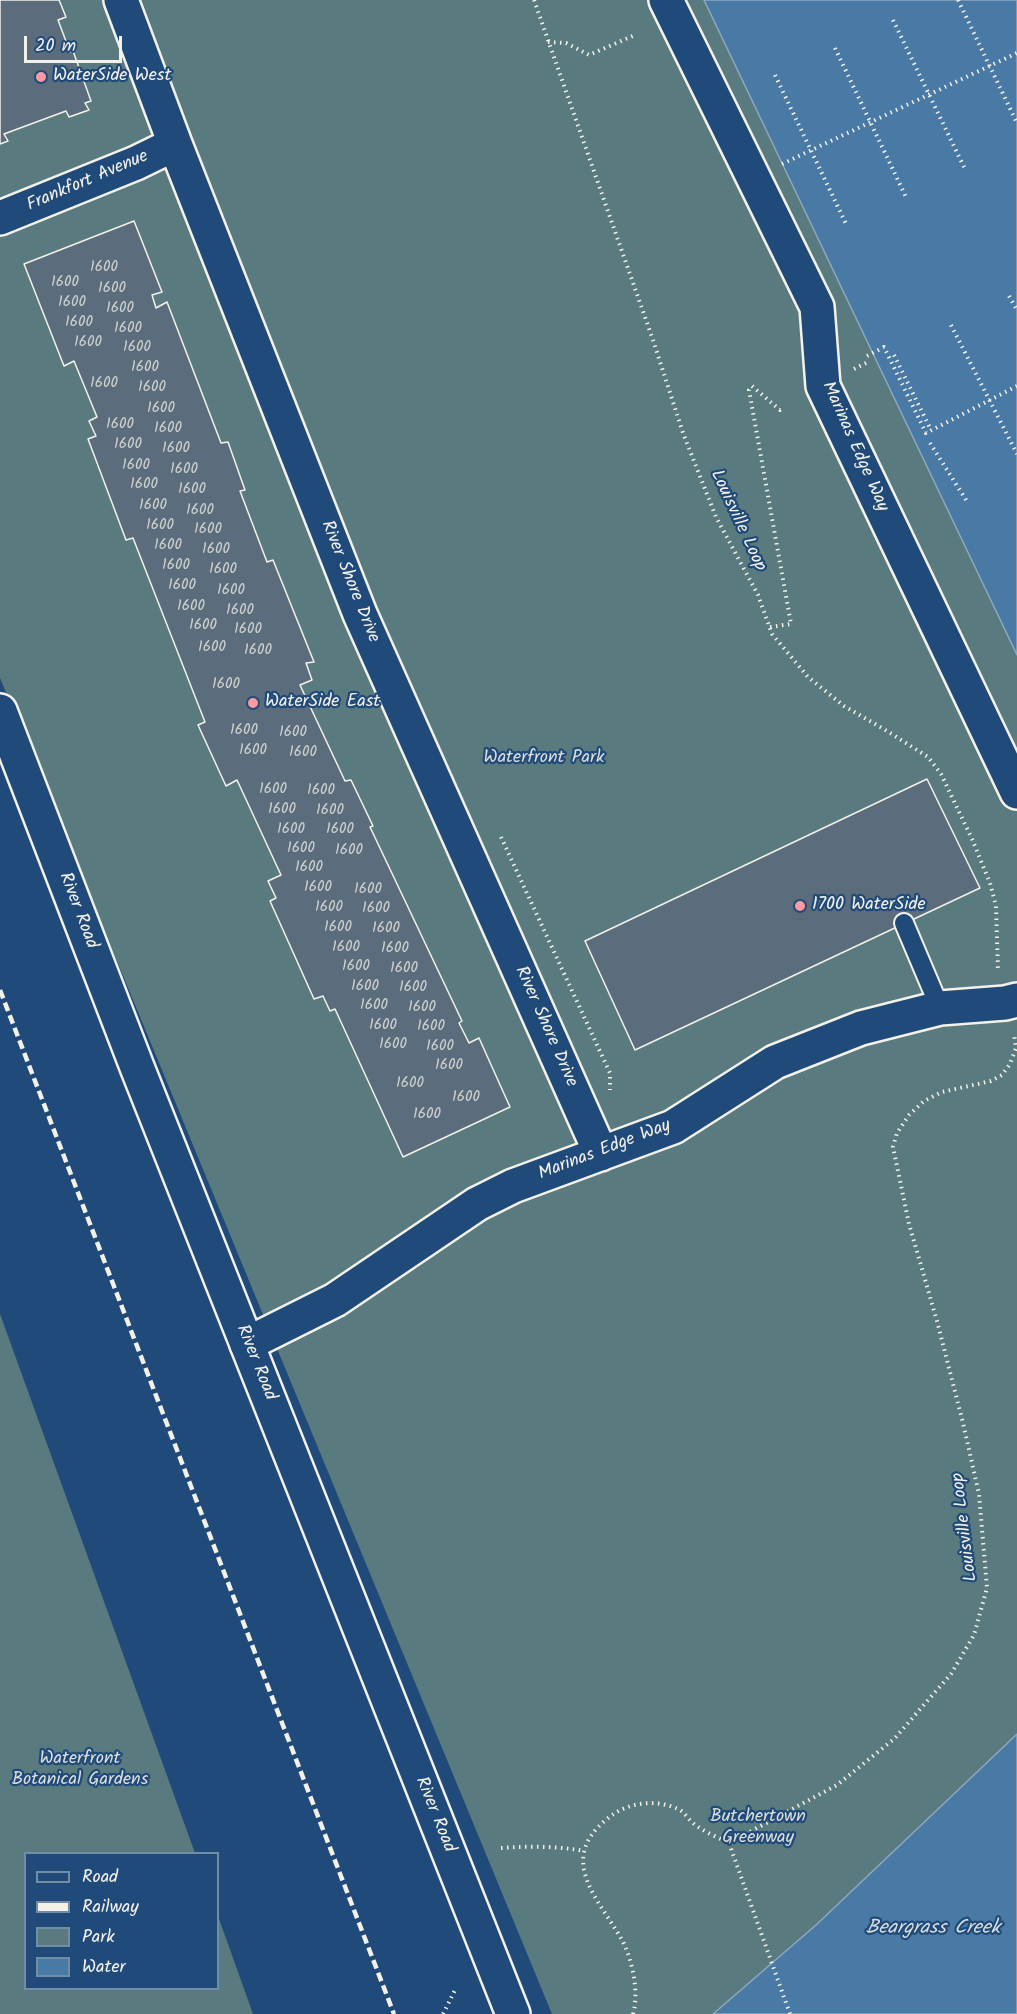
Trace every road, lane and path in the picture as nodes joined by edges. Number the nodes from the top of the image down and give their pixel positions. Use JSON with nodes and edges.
{"nodes":[{"id":1,"x":121,"y":0,"type":"edge"},
{"id":2,"x":534,"y":0,"type":"edge"},
{"id":3,"x":666,"y":0,"type":"edge"},
{"id":4,"x":958,"y":0,"type":"edge"},
{"id":5,"x":893,"y":20,"type":"dead end"},
{"id":6,"x":635,"y":35,"type":"dead end"},
{"id":7,"x":548,"y":42,"type":"junction"},
{"id":8,"x":835,"y":48,"type":"dead end"},
{"id":9,"x":1017,"y":53,"type":"edge"},
{"id":10,"x":990,"y":66,"type":"junction"},
{"id":11,"x":776,"y":75,"type":"dead end"},
{"id":12,"x":930,"y":95,"type":"junction"},
{"id":13,"x":870,"y":123,"type":"junction"},
{"id":14,"x":1017,"y":123,"type":"edge"},
{"id":15,"x":175,"y":144,"type":"junction"},
{"id":16,"x":811,"y":151,"type":"junction"},
{"id":17,"x":776,"y":167,"type":"dead end"},
{"id":18,"x":965,"y":169,"type":"dead end"},
{"id":19,"x":906,"y":197,"type":"dead end"},
{"id":20,"x":0,"y":218,"type":"edge"},
{"id":21,"x":847,"y":226,"type":"dead end"},
{"id":22,"x":1010,"y":296,"type":"dead end"},
{"id":23,"x":1017,"y":310,"type":"edge"},
{"id":24,"x":951,"y":325,"type":"dead end"},
{"id":25,"x":867,"y":356,"type":"dead end"},
{"id":26,"x":894,"y":356,"type":"dead end"},
{"id":27,"x":1017,"y":386,"type":"edge"},
{"id":28,"x":989,"y":400,"type":"junction"},
{"id":29,"x":783,"y":408,"type":"dead end"},
{"id":30,"x":931,"y":430,"type":"junction"},
{"id":31,"x":930,"y":443,"type":"dead end"},
{"id":32,"x":1017,"y":454,"type":"edge"},
{"id":33,"x":968,"y":503,"type":"dead end"},
{"id":34,"x":770,"y":627,"type":"junction"},
{"id":35,"x":0,"y":711,"type":"edge"},
{"id":36,"x":1017,"y":792,"type":"edge"},
{"id":37,"x":501,"y":837,"type":"dead end"},
{"id":38,"x":904,"y":923,"type":"dead end"},
{"id":39,"x":998,"y":973,"type":"dead end"},
{"id":40,"x":940,"y":1008,"type":"junction"},
{"id":41,"x":1015,"y":1016,"type":"edge"},
{"id":42,"x":610,"y":1093,"type":"dead end"},
{"id":43,"x":601,"y":1154,"type":"junction"},
{"id":44,"x":247,"y":1344,"type":"junction"},
{"id":45,"x":729,"y":1843,"type":"junction"},
{"id":46,"x":501,"y":1848,"type":"dead end"},
{"id":47,"x":585,"y":1851,"type":"junction"},
{"id":48,"x":456,"y":1988,"type":"dead end"},
{"id":49,"x":443,"y":2014,"type":"edge"},
{"id":50,"x":513,"y":2014,"type":"edge"},
{"id":51,"x":633,"y":2014,"type":"edge"},
{"id":52,"x":790,"y":2014,"type":"edge"}],
"edges":[{"from":1,"to":15,"type":"street","name":"River Shore Drive"},
{"from":2,"to":7,"type":"path","name":"Louisville Loop"},
{"from":3,"to":36,"type":"street","name":"Marinas Edge Way"},
{"from":4,"to":10,"type":"path"},
{"from":5,"to":12,"type":"path"},
{"from":6,"to":7,"type":"path"},
{"from":7,"to":34,"type":"path","name":"Louisville Loop"},
{"from":8,"to":13,"type":"path"},
{"from":9,"to":10,"type":"path"},
{"from":10,"to":12,"type":"path"},
{"from":10,"to":14,"type":"path"},
{"from":11,"to":16,"type":"path"},
{"from":12,"to":13,"type":"path"},
{"from":12,"to":18,"type":"path"},
{"from":13,"to":16,"type":"path"},
{"from":13,"to":19,"type":"path"},
{"from":15,"to":20,"type":"street","name":"Frankfort Avenue"},
{"from":15,"to":43,"type":"street","name":"River Shore Drive"},
{"from":16,"to":17,"type":"path"},
{"from":16,"to":21,"type":"path"},
{"from":22,"to":23,"type":"path"},
{"from":24,"to":28,"type":"path"},
{"from":25,"to":30,"type":"path"},
{"from":26,"to":30,"type":"path"},
{"from":27,"to":28,"type":"path"},
{"from":28,"to":30,"type":"path"},
{"from":28,"to":32,"type":"path"},
{"from":29,"to":34,"type":"path"},
{"from":31,"to":33,"type":"path"},
{"from":34,"to":39,"type":"path","name":"Louisville Loop"},
{"from":35,"to":44,"type":"street","name":"River Road"},
{"from":37,"to":42,"type":"path"},
{"from":38,"to":40,"type":"lane"},
{"from":40,"to":41,"type":"street","name":"Marinas Edge Way"},
{"from":40,"to":43,"type":"street","name":"Marinas Edge Way"},
{"from":41,"to":45,"type":"path","name":"Louisville Loop"},
{"from":43,"to":44,"type":"street","name":"Marinas Edge Way"},
{"from":44,"to":50,"type":"street","name":"River Road"},
{"from":45,"to":47,"type":"path"},
{"from":45,"to":52,"type":"path"},
{"from":46,"to":47,"type":"path"},
{"from":47,"to":51,"type":"path"},
{"from":48,"to":49,"type":"path"}]}
